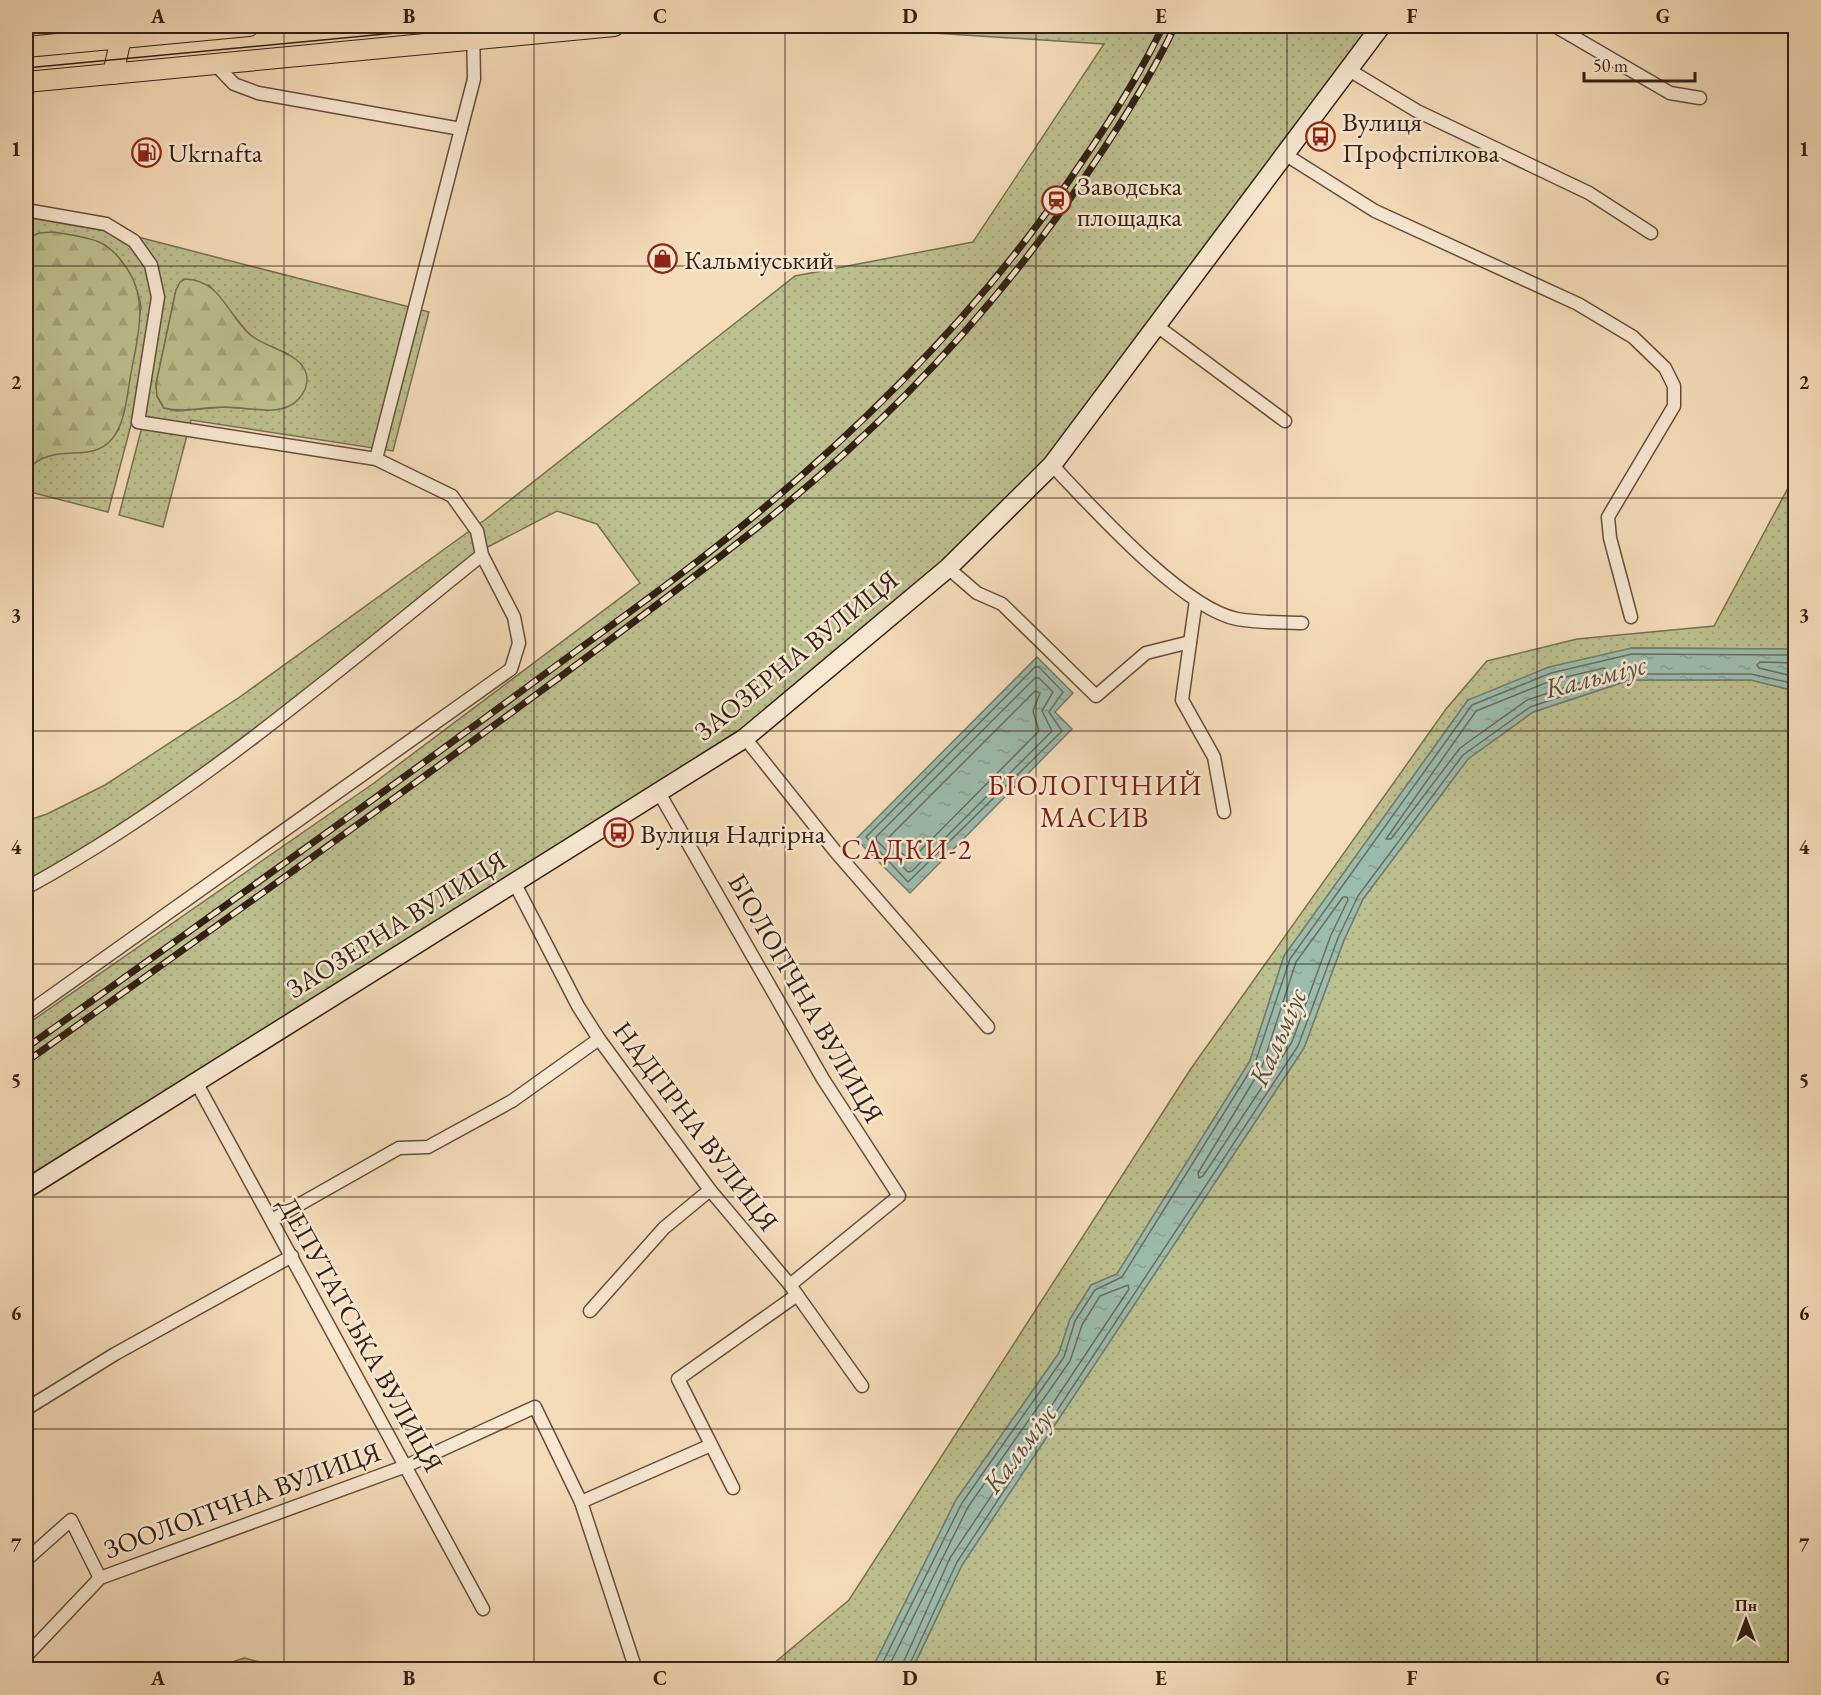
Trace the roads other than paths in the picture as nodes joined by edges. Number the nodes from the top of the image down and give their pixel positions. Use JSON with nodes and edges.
{"nodes":[{"id":1,"x":249,"y":26,"type":"edge"},
{"id":2,"x":614,"y":26,"type":"edge"},
{"id":3,"x":1381,"y":26,"type":"edge"},
{"id":4,"x":1555,"y":26,"type":"edge"},
{"id":5,"x":122,"y":32,"type":"edge"},
{"id":6,"x":473,"y":32,"type":"edge"},
{"id":7,"x":26,"y":47,"type":"edge"},
{"id":8,"x":215,"y":64,"type":"junction"},
{"id":9,"x":1349,"y":70,"type":"junction"},
{"id":10,"x":113,"y":74,"type":"junction"},
{"id":11,"x":26,"y":82,"type":"edge"},
{"id":12,"x":1700,"y":98,"type":"dead end"},
{"id":13,"x":461,"y":129,"type":"junction"},
{"id":14,"x":1286,"y":155,"type":"junction"},
{"id":15,"x":26,"y":210,"type":"edge"},
{"id":16,"x":1651,"y":232,"type":"dead end"},
{"id":17,"x":1157,"y":326,"type":"junction"},
{"id":18,"x":1285,"y":421,"type":"dead end"},
{"id":19,"x":376,"y":459,"type":"junction"},
{"id":20,"x":1052,"y":465,"type":"junction"},
{"id":21,"x":482,"y":555,"type":"junction"},
{"id":22,"x":948,"y":568,"type":"junction"},
{"id":23,"x":1196,"y":600,"type":"junction"},
{"id":24,"x":1631,"y":617,"type":"dead end"},
{"id":25,"x":1302,"y":623,"type":"dead end"},
{"id":26,"x":1190,"y":642,"type":"junction"},
{"id":27,"x":745,"y":738,"type":"junction"},
{"id":28,"x":658,"y":791,"type":"junction"},
{"id":29,"x":1224,"y":812,"type":"dead end"},
{"id":30,"x":514,"y":882,"type":"junction"},
{"id":31,"x":26,"y":888,"type":"edge"},
{"id":32,"x":26,"y":1014,"type":"edge"},
{"id":33,"x":988,"y":1027,"type":"dead end"},
{"id":34,"x":599,"y":1039,"type":"junction"},
{"id":35,"x":196,"y":1082,"type":"junction"},
{"id":36,"x":26,"y":1189,"type":"edge"},
{"id":37,"x":710,"y":1190,"type":"junction"},
{"id":38,"x":272,"y":1220,"type":"junction"},
{"id":39,"x":292,"y":1256,"type":"junction"},
{"id":40,"x":794,"y":1290,"type":"junction"},
{"id":41,"x":590,"y":1311,"type":"dead end"},
{"id":42,"x":862,"y":1386,"type":"dead end"},
{"id":43,"x":26,"y":1409,"type":"edge"},
{"id":44,"x":711,"y":1444,"type":"junction"},
{"id":45,"x":406,"y":1466,"type":"junction"},
{"id":46,"x":733,"y":1488,"type":"dead end"},
{"id":47,"x":581,"y":1502,"type":"junction"},
{"id":48,"x":26,"y":1560,"type":"edge"},
{"id":49,"x":100,"y":1578,"type":"junction"},
{"id":50,"x":483,"y":1609,"type":"dead end"},
{"id":51,"x":26,"y":1656,"type":"edge"},
{"id":52,"x":636,"y":1670,"type":"edge"}],
"edges":[{"from":1,"to":5,"type":"main road"},
{"from":2,"to":6,"type":"main road"},
{"from":3,"to":9,"type":"street","name":"ЗАОЗЕРНА ВУЛИЦЯ"},
{"from":4,"to":12,"type":"street"},
{"from":5,"to":7,"type":"main road"},
{"from":5,"to":10,"type":"main road"},
{"from":6,"to":8,"type":"main road"},
{"from":6,"to":13,"type":"street"},
{"from":8,"to":10,"type":"main road"},
{"from":8,"to":13,"type":"street"},
{"from":9,"to":14,"type":"street","name":"ЗАОЗЕРНА ВУЛИЦЯ"},
{"from":9,"to":16,"type":"street"},
{"from":10,"to":11,"type":"main road"},
{"from":13,"to":19,"type":"street"},
{"from":14,"to":17,"type":"street","name":"ЗАОЗЕРНА ВУЛИЦЯ"},
{"from":14,"to":24,"type":"street"},
{"from":15,"to":19,"type":"street"},
{"from":17,"to":18,"type":"street"},
{"from":17,"to":20,"type":"street","name":"ЗАОЗЕРНА ВУЛИЦЯ"},
{"from":19,"to":21,"type":"street"},
{"from":20,"to":22,"type":"street","name":"ЗАОЗЕРНА ВУЛИЦЯ"},
{"from":20,"to":23,"type":"street"},
{"from":21,"to":31,"type":"street"},
{"from":21,"to":32,"type":"street"},
{"from":22,"to":26,"type":"street"},
{"from":22,"to":27,"type":"street","name":"ЗАОЗЕРНА ВУЛИЦЯ"},
{"from":23,"to":25,"type":"street"},
{"from":23,"to":26,"type":"street"},
{"from":26,"to":29,"type":"street"},
{"from":27,"to":28,"type":"street","name":"ЗАОЗЕРНА ВУЛИЦЯ"},
{"from":27,"to":33,"type":"street"},
{"from":28,"to":30,"type":"street","name":"ЗАОЗЕРНА ВУЛИЦЯ"},
{"from":28,"to":40,"type":"street","name":"БІОЛОГІЧНА ВУЛИЦЯ"},
{"from":30,"to":34,"type":"street","name":"НАДГІРНА ВУЛИЦЯ"},
{"from":30,"to":35,"type":"street","name":"ЗАОЗЕРНА ВУЛИЦЯ"},
{"from":34,"to":37,"type":"street","name":"НАДГІРНА ВУЛИЦЯ"},
{"from":34,"to":38,"type":"street"},
{"from":35,"to":36,"type":"street","name":"ЗАОЗЕРНА ВУЛИЦЯ"},
{"from":35,"to":38,"type":"street","name":"ДЕПУТАТСЬКА ВУЛИЦЯ"},
{"from":37,"to":40,"type":"street","name":"НАДГІРНА ВУЛИЦЯ"},
{"from":37,"to":41,"type":"street"},
{"from":38,"to":39,"type":"street","name":"ДЕПУТАТСЬКА ВУЛИЦЯ"},
{"from":39,"to":43,"type":"street"},
{"from":39,"to":45,"type":"street","name":"ДЕПУТАТСЬКА ВУЛИЦЯ"},
{"from":40,"to":42,"type":"street","name":"НАДГІРНА ВУЛИЦЯ"},
{"from":40,"to":44,"type":"street"},
{"from":44,"to":46,"type":"street"},
{"from":44,"to":47,"type":"street"},
{"from":45,"to":47,"type":"street","name":"ЗООЛОГІЧНА ВУЛИЦЯ"},
{"from":45,"to":49,"type":"street","name":"ЗООЛОГІЧНА ВУЛИЦЯ"},
{"from":45,"to":50,"type":"street","name":"ДЕПУТАТСЬКА ВУЛИЦЯ"},
{"from":47,"to":52,"type":"street","name":"ЗООЛОГІЧНА ВУЛИЦЯ"},
{"from":48,"to":49,"type":"street","name":"ЗООЛОГІЧНА ВУЛИЦЯ"},
{"from":49,"to":51,"type":"street","name":"ЗООЛОГІЧНА ВУЛИЦЯ"}]}
